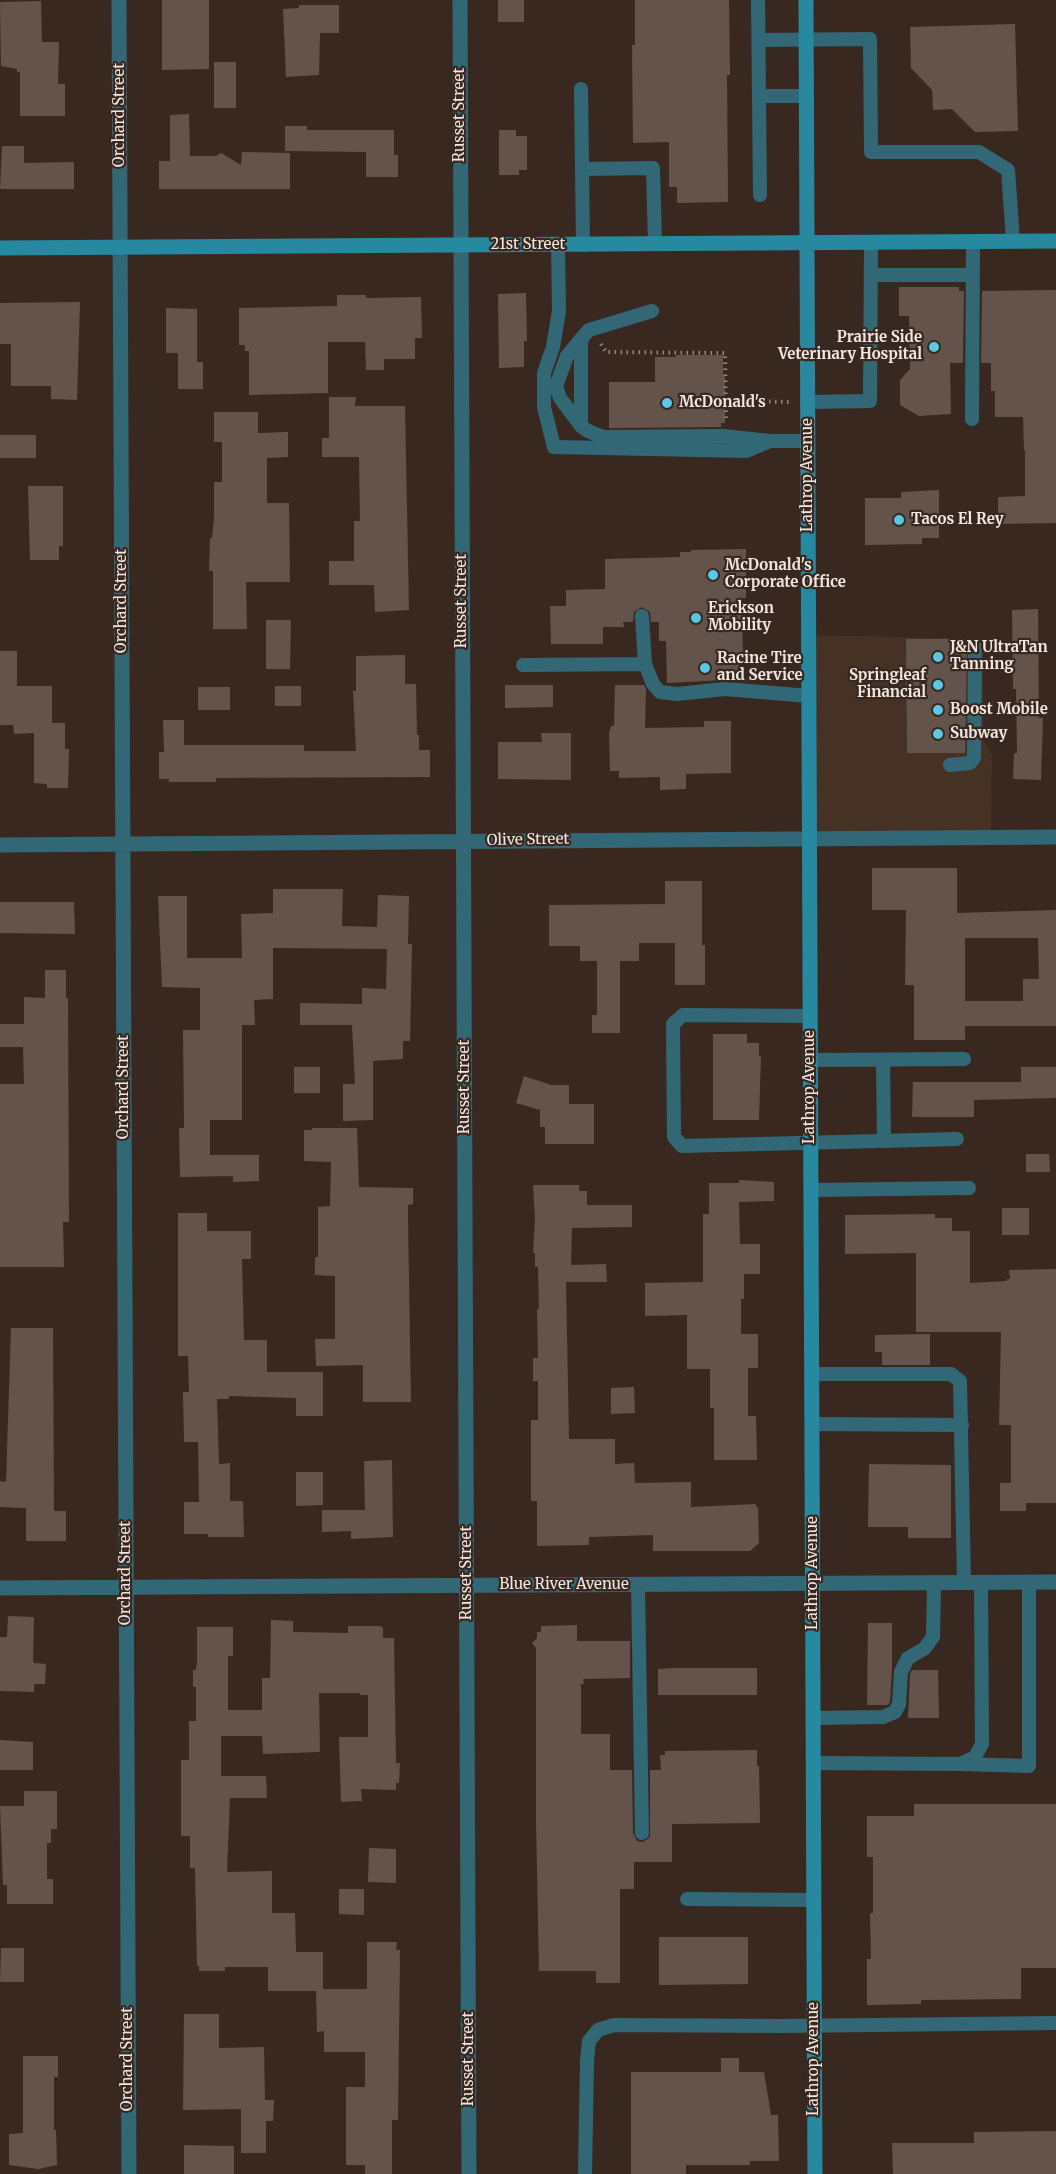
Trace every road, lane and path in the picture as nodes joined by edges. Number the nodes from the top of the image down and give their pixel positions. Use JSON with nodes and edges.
{"nodes":[{"id":1,"x":119,"y":0,"type":"edge"},
{"id":2,"x":460,"y":0,"type":"edge"},
{"id":3,"x":758,"y":0,"type":"edge"},
{"id":4,"x":806,"y":0,"type":"edge"},
{"id":5,"x":759,"y":40,"type":"junction"},
{"id":6,"x":806,"y":40,"type":"junction"},
{"id":7,"x":581,"y":88,"type":"dead end"},
{"id":8,"x":759,"y":96,"type":"junction"},
{"id":9,"x":807,"y":96,"type":"junction"},
{"id":10,"x":582,"y":169,"type":"junction"},
{"id":11,"x":760,"y":195,"type":"dead end"},
{"id":12,"x":973,"y":241,"type":"junction"},
{"id":13,"x":1013,"y":241,"type":"junction"},
{"id":14,"x":1056,"y":241,"type":"edge"},
{"id":15,"x":807,"y":242,"type":"junction"},
{"id":16,"x":871,"y":242,"type":"junction"},
{"id":17,"x":558,"y":244,"type":"junction"},
{"id":18,"x":655,"y":244,"type":"junction"},
{"id":19,"x":461,"y":245,"type":"junction"},
{"id":20,"x":583,"y":245,"type":"junction"},
{"id":21,"x":120,"y":247,"type":"junction"},
{"id":22,"x":0,"y":248,"type":"edge"},
{"id":23,"x":871,"y":275,"type":"junction"},
{"id":24,"x":972,"y":275,"type":"junction"},
{"id":25,"x":652,"y":311,"type":"dead end"},
{"id":26,"x":585,"y":335,"type":"junction"},
{"id":27,"x":553,"y":346,"type":"junction"},
{"id":28,"x":559,"y":372,"type":"junction"},
{"id":29,"x":751,"y":401,"type":"dead end"},
{"id":30,"x":807,"y":402,"type":"junction"},
{"id":31,"x":972,"y":419,"type":"dead end"},
{"id":32,"x":726,"y":425,"type":"dead end"},
{"id":33,"x":581,"y":426,"type":"junction"},
{"id":34,"x":770,"y":441,"type":"junction"},
{"id":35,"x":808,"y":441,"type":"junction"},
{"id":36,"x":642,"y":616,"type":"dead end"},
{"id":37,"x":975,"y":647,"type":"dead end"},
{"id":38,"x":645,"y":664,"type":"junction"},
{"id":39,"x":523,"y":665,"type":"dead end"},
{"id":40,"x":809,"y":696,"type":"junction"},
{"id":41,"x":950,"y":765,"type":"dead end"},
{"id":42,"x":1056,"y":837,"type":"edge"},
{"id":43,"x":809,"y":839,"type":"junction"},
{"id":44,"x":464,"y":841,"type":"junction"},
{"id":45,"x":0,"y":844,"type":"edge"},
{"id":46,"x":123,"y":844,"type":"junction"},
{"id":47,"x":810,"y":1016,"type":"junction"},
{"id":48,"x":810,"y":1059,"type":"junction"},
{"id":49,"x":964,"y":1059,"type":"dead end"},
{"id":50,"x":883,"y":1060,"type":"junction"},
{"id":51,"x":957,"y":1139,"type":"dead end"},
{"id":52,"x":884,"y":1141,"type":"junction"},
{"id":53,"x":810,"y":1143,"type":"junction"},
{"id":54,"x":969,"y":1188,"type":"dead end"},
{"id":55,"x":811,"y":1190,"type":"junction"},
{"id":56,"x":812,"y":1374,"type":"junction"},
{"id":57,"x":812,"y":1424,"type":"junction"},
{"id":58,"x":962,"y":1425,"type":"junction"},
{"id":59,"x":1029,"y":1582,"type":"junction"},
{"id":60,"x":1056,"y":1582,"type":"edge"},
{"id":61,"x":934,"y":1583,"type":"junction"},
{"id":62,"x":964,"y":1583,"type":"junction"},
{"id":63,"x":981,"y":1583,"type":"junction"},
{"id":64,"x":813,"y":1584,"type":"junction"},
{"id":65,"x":638,"y":1585,"type":"junction"},
{"id":66,"x":467,"y":1586,"type":"junction"},
{"id":67,"x":0,"y":1588,"type":"edge"},
{"id":68,"x":126,"y":1588,"type":"junction"},
{"id":69,"x":813,"y":1718,"type":"junction"},
{"id":70,"x":813,"y":1763,"type":"junction"},
{"id":71,"x":960,"y":1764,"type":"junction"},
{"id":72,"x":642,"y":1833,"type":"dead end"},
{"id":73,"x":687,"y":1899,"type":"dead end"},
{"id":74,"x":814,"y":1900,"type":"junction"},
{"id":75,"x":1056,"y":2024,"type":"edge"},
{"id":76,"x":814,"y":2026,"type":"junction"},
{"id":77,"x":129,"y":2174,"type":"edge"},
{"id":78,"x":469,"y":2174,"type":"edge"},
{"id":79,"x":585,"y":2174,"type":"edge"},
{"id":80,"x":815,"y":2174,"type":"edge"}],
"edges":[{"from":1,"to":21,"type":"street","name":"Orchard Street"},
{"from":2,"to":19,"type":"street","name":"Russet Street"},
{"from":3,"to":5,"type":"lane"},
{"from":4,"to":6,"type":"street","name":"Lathrop Avenue"},
{"from":5,"to":6,"type":"lane"},
{"from":5,"to":8,"type":"lane"},
{"from":6,"to":9,"type":"street","name":"Lathrop Avenue"},
{"from":6,"to":13,"type":"lane"},
{"from":7,"to":10,"type":"lane"},
{"from":8,"to":9,"type":"lane"},
{"from":8,"to":11,"type":"lane"},
{"from":9,"to":15,"type":"street","name":"Lathrop Avenue"},
{"from":10,"to":18,"type":"lane"},
{"from":10,"to":20,"type":"lane"},
{"from":12,"to":13,"type":"street","name":"21st Street"},
{"from":12,"to":16,"type":"street","name":"21st Street"},
{"from":12,"to":24,"type":"lane"},
{"from":13,"to":14,"type":"street","name":"21st Street"},
{"from":15,"to":16,"type":"street","name":"21st Street"},
{"from":15,"to":18,"type":"street","name":"21st Street"},
{"from":15,"to":30,"type":"street","name":"Lathrop Avenue"},
{"from":16,"to":23,"type":"lane"},
{"from":17,"to":19,"type":"street","name":"21st Street"},
{"from":17,"to":20,"type":"street","name":"21st Street"},
{"from":17,"to":27,"type":"lane"},
{"from":18,"to":20,"type":"street","name":"21st Street"},
{"from":19,"to":21,"type":"street","name":"21st Street"},
{"from":19,"to":44,"type":"street","name":"Russet Street"},
{"from":21,"to":22,"type":"street","name":"21st Street"},
{"from":21,"to":46,"type":"street","name":"Orchard Street"},
{"from":23,"to":24,"type":"lane"},
{"from":23,"to":30,"type":"lane"},
{"from":24,"to":31,"type":"lane"},
{"from":25,"to":26,"type":"lane"},
{"from":26,"to":28,"type":"lane"},
{"from":26,"to":32,"type":"path"},
{"from":26,"to":33,"type":"lane"},
{"from":27,"to":28,"type":"lane"},
{"from":27,"to":34,"type":"lane"},
{"from":28,"to":33,"type":"lane"},
{"from":29,"to":30,"type":"path"},
{"from":30,"to":35,"type":"street","name":"Lathrop Avenue"},
{"from":33,"to":34,"type":"lane"},
{"from":34,"to":35,"type":"lane"},
{"from":35,"to":40,"type":"street","name":"Lathrop Avenue"},
{"from":36,"to":38,"type":"lane"},
{"from":37,"to":41,"type":"lane"},
{"from":38,"to":39,"type":"lane"},
{"from":38,"to":40,"type":"lane"},
{"from":40,"to":43,"type":"street","name":"Lathrop Avenue"},
{"from":42,"to":43,"type":"street","name":"Olive Street"},
{"from":43,"to":44,"type":"street","name":"Olive Street"},
{"from":43,"to":47,"type":"street","name":"Lathrop Avenue"},
{"from":44,"to":46,"type":"street","name":"Olive Street"},
{"from":44,"to":66,"type":"street","name":"Russet Street"},
{"from":45,"to":46,"type":"street","name":"Olive Street"},
{"from":46,"to":68,"type":"street","name":"Orchard Street"},
{"from":47,"to":48,"type":"street","name":"Lathrop Avenue"},
{"from":47,"to":53,"type":"lane"},
{"from":48,"to":50,"type":"lane"},
{"from":48,"to":53,"type":"street","name":"Lathrop Avenue"},
{"from":49,"to":50,"type":"lane"},
{"from":50,"to":52,"type":"lane"},
{"from":51,"to":52,"type":"lane"},
{"from":52,"to":53,"type":"lane"},
{"from":53,"to":55,"type":"street","name":"Lathrop Avenue"},
{"from":54,"to":55,"type":"lane"},
{"from":55,"to":56,"type":"street","name":"Lathrop Avenue"},
{"from":56,"to":57,"type":"street","name":"Lathrop Avenue"},
{"from":56,"to":58,"type":"lane"},
{"from":57,"to":58,"type":"lane"},
{"from":57,"to":64,"type":"street","name":"Lathrop Avenue"},
{"from":58,"to":62,"type":"lane"},
{"from":59,"to":60,"type":"street","name":"Blue River Avenue"},
{"from":59,"to":63,"type":"street","name":"Blue River Avenue"},
{"from":59,"to":71,"type":"lane"},
{"from":61,"to":62,"type":"street","name":"Blue River Avenue"},
{"from":61,"to":64,"type":"street","name":"Blue River Avenue"},
{"from":61,"to":69,"type":"lane"},
{"from":62,"to":63,"type":"street","name":"Blue River Avenue"},
{"from":63,"to":71,"type":"lane"},
{"from":64,"to":65,"type":"street","name":"Blue River Avenue"},
{"from":64,"to":69,"type":"street","name":"Lathrop Avenue"},
{"from":65,"to":66,"type":"street","name":"Blue River Avenue"},
{"from":65,"to":72,"type":"lane"},
{"from":66,"to":68,"type":"street","name":"Blue River Avenue"},
{"from":66,"to":78,"type":"street","name":"Russet Street"},
{"from":67,"to":68,"type":"street","name":"Blue River Avenue"},
{"from":68,"to":77,"type":"street","name":"Orchard Street"},
{"from":69,"to":70,"type":"street","name":"Lathrop Avenue"},
{"from":70,"to":71,"type":"lane"},
{"from":70,"to":74,"type":"street","name":"Lathrop Avenue"},
{"from":73,"to":74,"type":"lane"},
{"from":74,"to":76,"type":"street","name":"Lathrop Avenue"},
{"from":75,"to":76,"type":"lane"},
{"from":76,"to":79,"type":"lane"},
{"from":76,"to":80,"type":"street","name":"Lathrop Avenue"}]}
